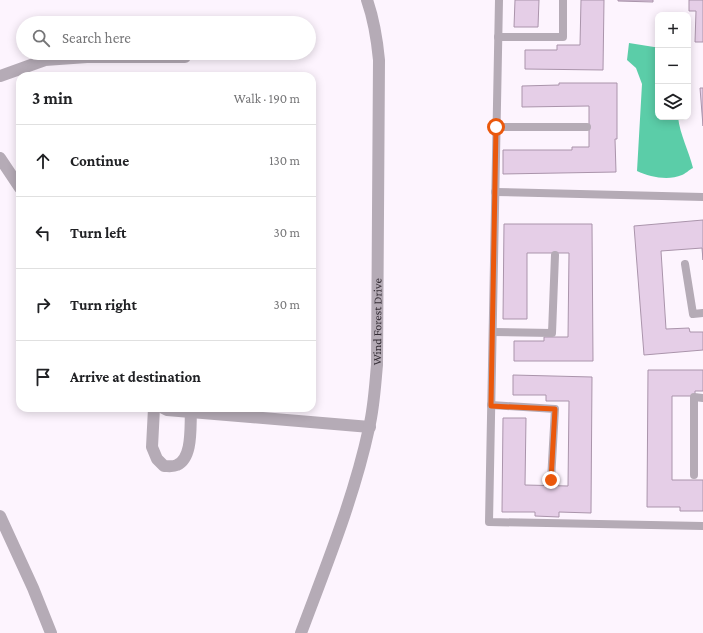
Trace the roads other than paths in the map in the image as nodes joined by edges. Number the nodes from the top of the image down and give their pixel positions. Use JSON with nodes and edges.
{"nodes":[{"id":1,"x":367,"y":0,"type":"edge"},
{"id":2,"x":499,"y":0,"type":"edge"},
{"id":3,"x":563,"y":0,"type":"edge"},
{"id":4,"x":498,"y":37,"type":"junction"},
{"id":5,"x":45,"y":60,"type":"edge"},
{"id":6,"x":0,"y":76,"type":"edge"},
{"id":7,"x":496,"y":127,"type":"junction"},
{"id":8,"x":587,"y":127,"type":"dead end"},
{"id":9,"x":0,"y":158,"type":"edge"},
{"id":10,"x":16,"y":182,"type":"edge"},
{"id":11,"x":495,"y":192,"type":"junction"},
{"id":12,"x":703,"y":197,"type":"edge"},
{"id":13,"x":555,"y":255,"type":"dead end"},
{"id":14,"x":685,"y":264,"type":"dead end"},
{"id":15,"x":703,"y":313,"type":"edge"},
{"id":16,"x":492,"y":332,"type":"junction"},
{"id":17,"x":703,"y":398,"type":"edge"},
{"id":18,"x":491,"y":406,"type":"junction"},
{"id":19,"x":154,"y":412,"type":"edge"},
{"id":20,"x":191,"y":412,"type":"joint"},
{"id":21,"x":370,"y":427,"type":"junction"},
{"id":22,"x":694,"y":475,"type":"dead end"},
{"id":23,"x":551,"y":480,"type":"dead end"},
{"id":24,"x":0,"y":516,"type":"edge"},
{"id":25,"x":703,"y":526,"type":"edge"},
{"id":26,"x":51,"y":633,"type":"edge"},
{"id":27,"x":301,"y":633,"type":"edge"}],
"edges":[{"from":1,"to":21,"type":"street","name":"Wind Forest Drive"},
{"from":2,"to":4,"type":"lane"},
{"from":3,"to":4,"type":"lane"},
{"from":4,"to":7,"type":"lane"},
{"from":5,"to":6,"type":"street"},
{"from":7,"to":8,"type":"lane"},
{"from":7,"to":11,"type":"lane"},
{"from":9,"to":10,"type":"street"},
{"from":11,"to":12,"type":"lane"},
{"from":11,"to":16,"type":"lane"},
{"from":13,"to":16,"type":"lane"},
{"from":14,"to":15,"type":"lane"},
{"from":16,"to":18,"type":"lane"},
{"from":17,"to":22,"type":"lane"},
{"from":18,"to":23,"type":"lane"},
{"from":18,"to":25,"type":"lane"},
{"from":19,"to":20,"type":"street"},
{"from":20,"to":21,"type":"street"},
{"from":21,"to":27,"type":"street","name":"Wind Forest Drive"},
{"from":24,"to":26,"type":"street"}]}
